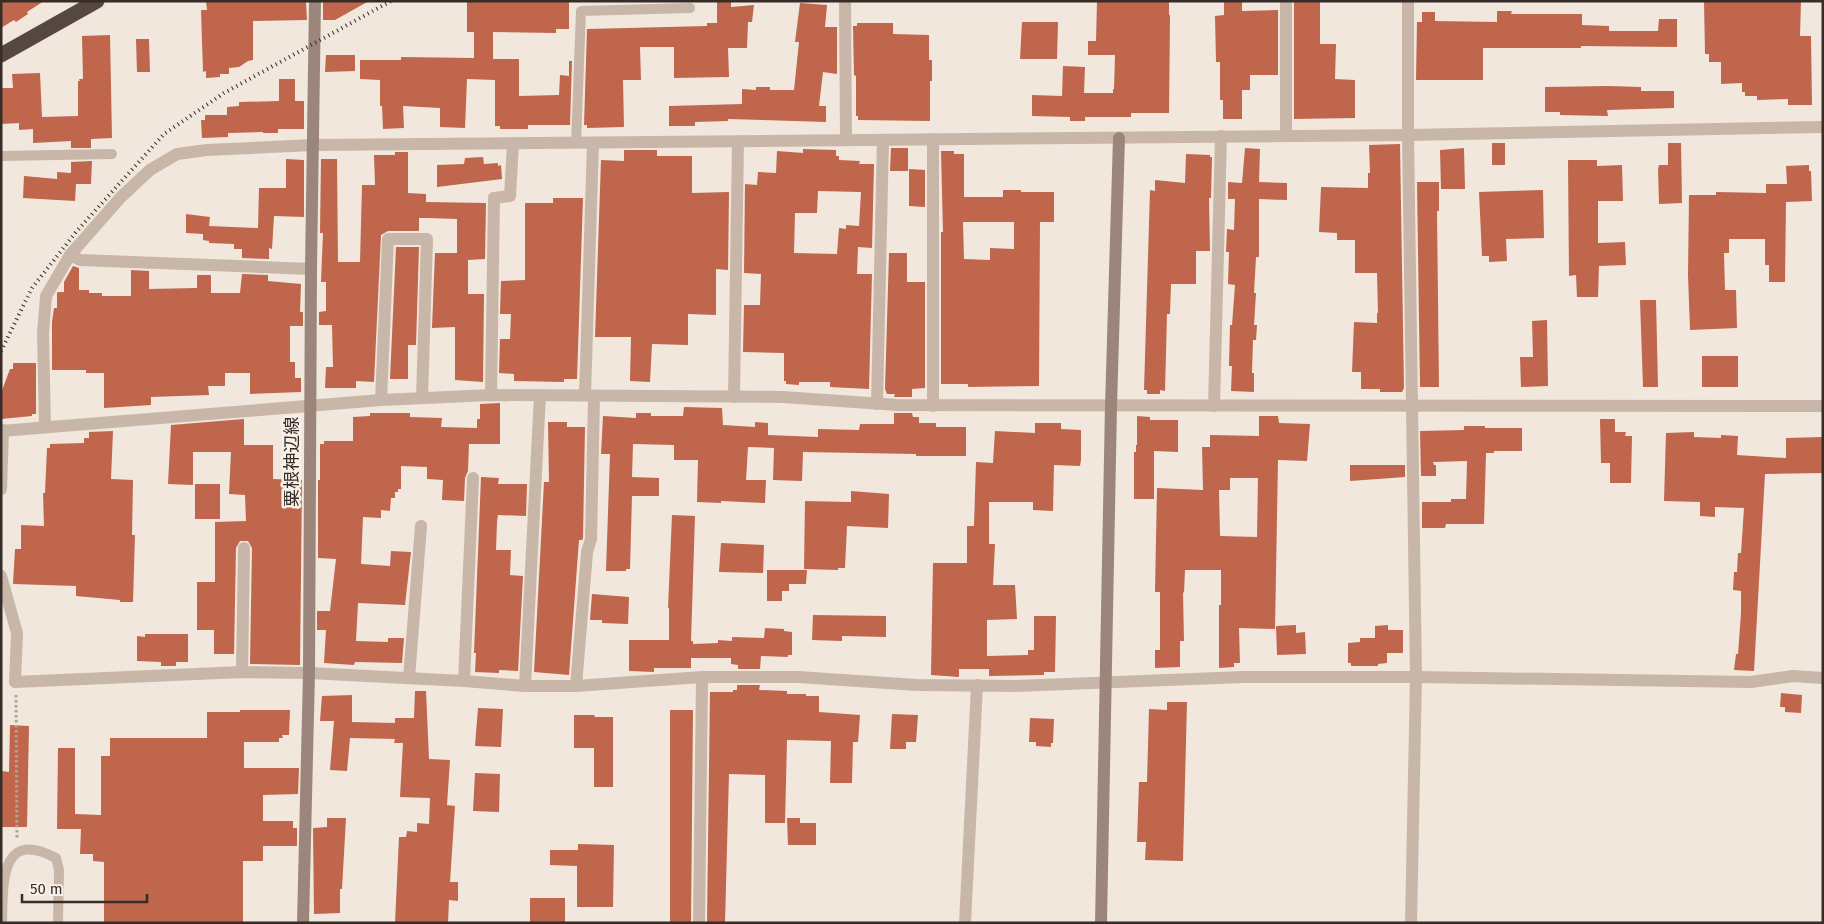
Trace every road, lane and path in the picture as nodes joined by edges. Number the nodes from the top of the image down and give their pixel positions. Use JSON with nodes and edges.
{"nodes":[{"id":1,"x":97,"y":1,"type":"edge"},
{"id":2,"x":315,"y":1,"type":"edge"},
{"id":3,"x":845,"y":1,"type":"edge"},
{"id":4,"x":1286,"y":1,"type":"edge"},
{"id":5,"x":1408,"y":1,"type":"edge"},
{"id":6,"x":581,"y":6,"type":"edge"},
{"id":7,"x":690,"y":8,"type":"dead end"},
{"id":8,"x":1,"y":55,"type":"edge"},
{"id":9,"x":1823,"y":127,"type":"edge"},
{"id":10,"x":1408,"y":135,"type":"junction"},
{"id":11,"x":1221,"y":136,"type":"junction"},
{"id":12,"x":1286,"y":136,"type":"junction"},
{"id":13,"x":1119,"y":138,"type":"junction"},
{"id":14,"x":933,"y":139,"type":"junction"},
{"id":15,"x":846,"y":140,"type":"junction"},
{"id":16,"x":883,"y":140,"type":"junction"},
{"id":17,"x":738,"y":141,"type":"junction"},
{"id":18,"x":593,"y":142,"type":"junction"},
{"id":19,"x":514,"y":143,"type":"junction"},
{"id":20,"x":576,"y":143,"type":"junction"},
{"id":21,"x":314,"y":145,"type":"junction"},
{"id":22,"x":112,"y":154,"type":"dead end"},
{"id":23,"x":1,"y":156,"type":"edge"},
{"id":24,"x":70,"y":255,"type":"junction"},
{"id":25,"x":311,"y":269,"type":"junction"},
{"id":26,"x":491,"y":395,"type":"junction"},
{"id":27,"x":540,"y":395,"type":"junction"},
{"id":28,"x":590,"y":396,"type":"junction"},
{"id":29,"x":734,"y":397,"type":"junction"},
{"id":30,"x":422,"y":398,"type":"junction"},
{"id":31,"x":382,"y":400,"type":"junction"},
{"id":32,"x":877,"y":404,"type":"junction"},
{"id":33,"x":933,"y":406,"type":"junction"},
{"id":34,"x":1111,"y":406,"type":"junction"},
{"id":35,"x":1214,"y":406,"type":"junction"},
{"id":36,"x":1412,"y":406,"type":"junction"},
{"id":37,"x":1823,"y":406,"type":"edge"},
{"id":38,"x":309,"y":407,"type":"junction"},
{"id":39,"x":45,"y":427,"type":"junction"},
{"id":40,"x":2,"y":431,"type":"edge"},
{"id":41,"x":474,"y":478,"type":"dead end"},
{"id":42,"x":1,"y":489,"type":"edge"},
{"id":43,"x":421,"y":526,"type":"dead end"},
{"id":44,"x":244,"y":548,"type":"dead end"},
{"id":45,"x":1,"y":576,"type":"edge"},
{"id":46,"x":242,"y":672,"type":"junction"},
{"id":47,"x":309,"y":673,"type":"junction"},
{"id":48,"x":1416,"y":677,"type":"junction"},
{"id":49,"x":410,"y":678,"type":"junction"},
{"id":50,"x":702,"y":678,"type":"junction"},
{"id":51,"x":1823,"y":678,"type":"edge"},
{"id":52,"x":464,"y":681,"type":"junction"},
{"id":53,"x":15,"y":682,"type":"junction"},
{"id":54,"x":1106,"y":682,"type":"junction"},
{"id":55,"x":977,"y":685,"type":"junction"},
{"id":56,"x":525,"y":686,"type":"junction"},
{"id":57,"x":576,"y":686,"type":"junction"},
{"id":58,"x":17,"y":852,"type":"junction"},
{"id":59,"x":2,"y":923,"type":"edge"},
{"id":60,"x":58,"y":923,"type":"edge"},
{"id":61,"x":303,"y":923,"type":"edge"},
{"id":62,"x":699,"y":923,"type":"edge"},
{"id":63,"x":965,"y":923,"type":"edge"},
{"id":64,"x":1101,"y":923,"type":"edge"},
{"id":65,"x":1411,"y":923,"type":"edge"}],
"edges":[{"from":1,"to":8,"type":"highway"},
{"from":2,"to":21,"type":"main road","name":"粟根神辺線"},
{"from":3,"to":15,"type":"street"},
{"from":4,"to":12,"type":"street"},
{"from":5,"to":10,"type":"street"},
{"from":6,"to":7,"type":"lane"},
{"from":6,"to":20,"type":"lane"},
{"from":9,"to":10,"type":"street"},
{"from":10,"to":12,"type":"street"},
{"from":10,"to":36,"type":"street"},
{"from":11,"to":12,"type":"street"},
{"from":11,"to":13,"type":"street"},
{"from":11,"to":35,"type":"street"},
{"from":13,"to":14,"type":"street"},
{"from":13,"to":34,"type":"main road"},
{"from":14,"to":16,"type":"street"},
{"from":14,"to":33,"type":"street"},
{"from":15,"to":16,"type":"street"},
{"from":15,"to":17,"type":"street"},
{"from":16,"to":32,"type":"street"},
{"from":17,"to":18,"type":"street"},
{"from":17,"to":29,"type":"street"},
{"from":18,"to":20,"type":"street"},
{"from":18,"to":28,"type":"street"},
{"from":19,"to":20,"type":"street"},
{"from":19,"to":21,"type":"street"},
{"from":19,"to":26,"type":"street"},
{"from":21,"to":24,"type":"street"},
{"from":21,"to":25,"type":"main road","name":"粟根神辺線"},
{"from":22,"to":23,"type":"lane"},
{"from":24,"to":25,"type":"street"},
{"from":24,"to":39,"type":"street"},
{"from":25,"to":38,"type":"main road","name":"粟根神辺線"},
{"from":26,"to":27,"type":"street"},
{"from":26,"to":30,"type":"street"},
{"from":27,"to":28,"type":"street"},
{"from":27,"to":56,"type":"street"},
{"from":28,"to":29,"type":"street"},
{"from":28,"to":57,"type":"street"},
{"from":29,"to":32,"type":"street"},
{"from":30,"to":31,"type":"street"},
{"from":30,"to":31,"type":"street"},
{"from":31,"to":38,"type":"street"},
{"from":32,"to":33,"type":"street"},
{"from":33,"to":34,"type":"street"},
{"from":34,"to":35,"type":"street"},
{"from":34,"to":54,"type":"main road"},
{"from":35,"to":36,"type":"street"},
{"from":36,"to":37,"type":"street"},
{"from":36,"to":48,"type":"street"},
{"from":38,"to":39,"type":"street"},
{"from":38,"to":47,"type":"main road","name":"粟根神辺線"},
{"from":39,"to":40,"type":"street"},
{"from":40,"to":42,"type":"street"},
{"from":41,"to":52,"type":"street"},
{"from":43,"to":49,"type":"street"},
{"from":44,"to":46,"type":"street"},
{"from":45,"to":53,"type":"street"},
{"from":46,"to":47,"type":"street"},
{"from":46,"to":53,"type":"street"},
{"from":47,"to":49,"type":"street"},
{"from":47,"to":61,"type":"main road","name":"粟根神辺線"},
{"from":48,"to":51,"type":"street"},
{"from":48,"to":54,"type":"street"},
{"from":48,"to":65,"type":"street"},
{"from":49,"to":52,"type":"street"},
{"from":50,"to":55,"type":"street"},
{"from":50,"to":57,"type":"street"},
{"from":50,"to":62,"type":"street"},
{"from":52,"to":56,"type":"street"},
{"from":53,"to":58,"type":"path"},
{"from":54,"to":55,"type":"street"},
{"from":54,"to":64,"type":"main road"},
{"from":55,"to":63,"type":"street"},
{"from":56,"to":57,"type":"street"},
{"from":58,"to":59,"type":"lane"},
{"from":58,"to":60,"type":"lane"}]}
